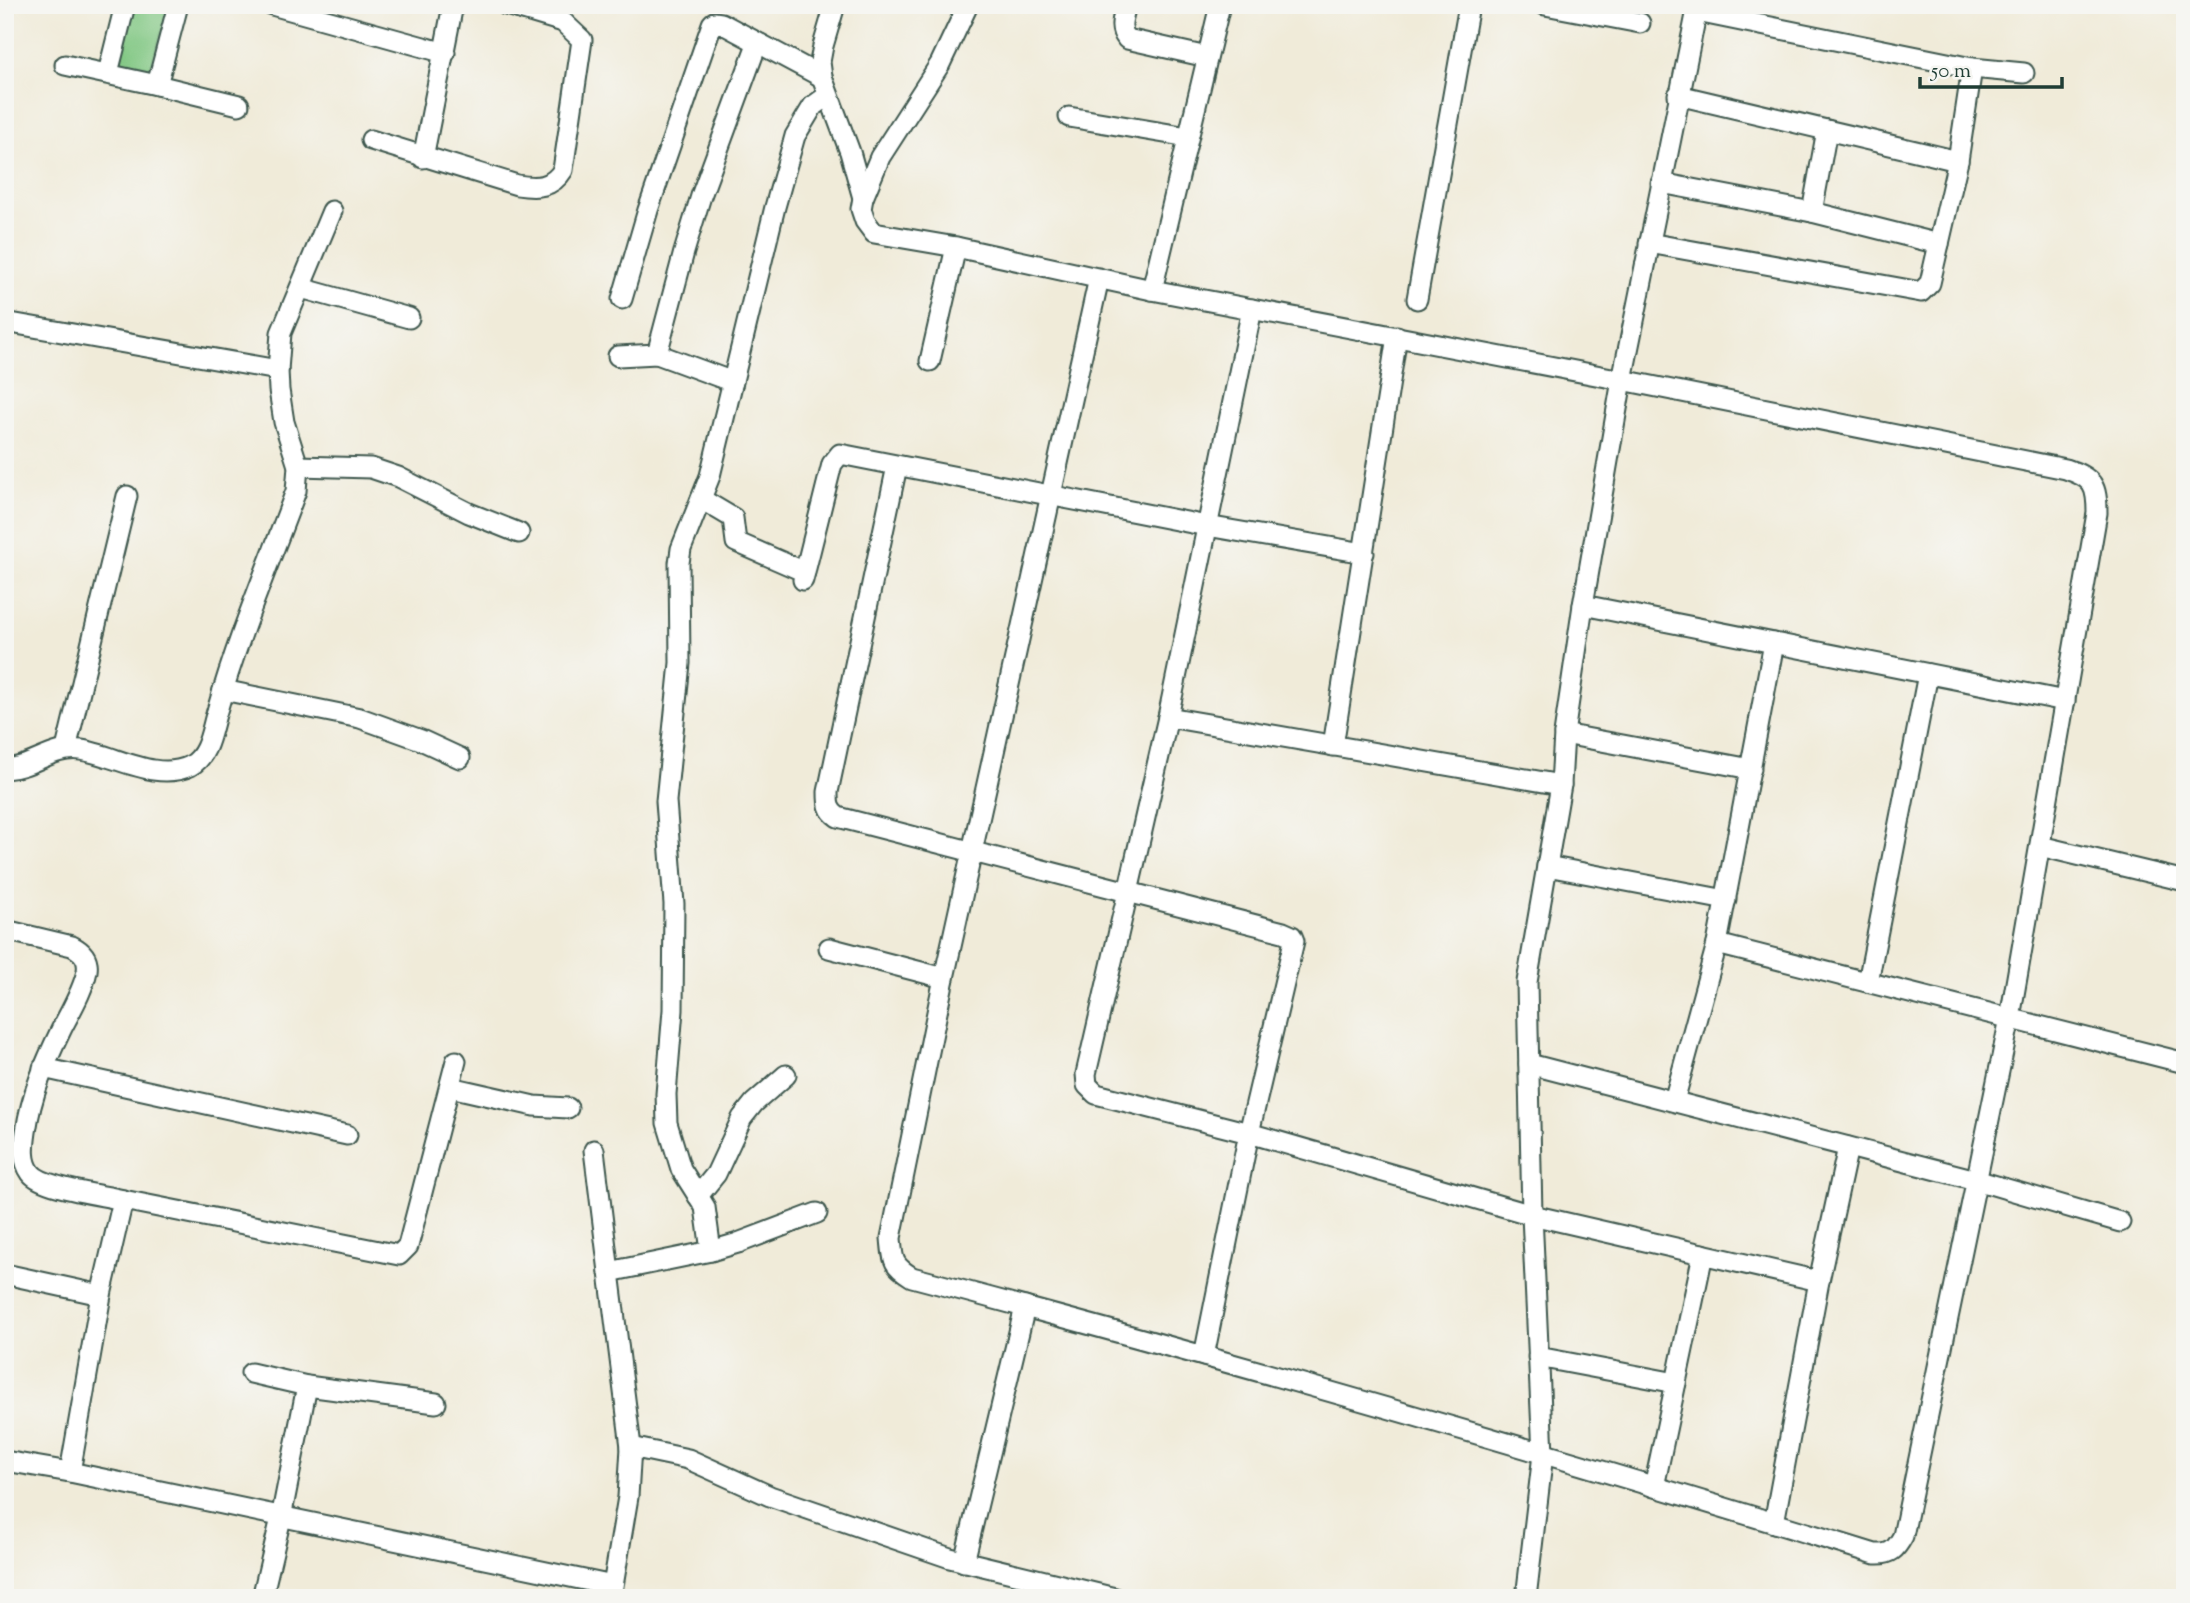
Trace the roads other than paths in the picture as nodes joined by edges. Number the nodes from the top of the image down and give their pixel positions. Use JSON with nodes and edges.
{"nodes":[{"id":1,"x":125,"y":5,"type":"edge"},
{"id":2,"x":178,"y":5,"type":"edge"},
{"id":3,"x":272,"y":5,"type":"edge"},
{"id":4,"x":453,"y":5,"type":"edge"},
{"id":5,"x":506,"y":5,"type":"edge"},
{"id":6,"x":835,"y":5,"type":"edge"},
{"id":7,"x":968,"y":5,"type":"edge"},
{"id":8,"x":1126,"y":5,"type":"edge"},
{"id":9,"x":1220,"y":5,"type":"edge"},
{"id":10,"x":1469,"y":5,"type":"edge"},
{"id":11,"x":1545,"y":5,"type":"edge"},
{"id":12,"x":1697,"y":9,"type":"edge"},
{"id":13,"x":1640,"y":23,"type":"dead end"},
{"id":14,"x":757,"y":44,"type":"junction"},
{"id":15,"x":445,"y":53,"type":"junction"},
{"id":16,"x":1207,"y":57,"type":"junction"},
{"id":17,"x":65,"y":65,"type":"dead end"},
{"id":18,"x":1972,"y":68,"type":"junction"},
{"id":19,"x":2024,"y":73,"type":"dead end"},
{"id":20,"x":108,"y":74,"type":"junction"},
{"id":21,"x":157,"y":85,"type":"junction"},
{"id":22,"x":824,"y":87,"type":"junction"},
{"id":23,"x":1678,"y":95,"type":"junction"},
{"id":24,"x":239,"y":105,"type":"dead end"},
{"id":25,"x":1069,"y":117,"type":"dead end"},
{"id":26,"x":1827,"y":130,"type":"junction"},
{"id":27,"x":1188,"y":137,"type":"junction"},
{"id":28,"x":371,"y":140,"type":"dead end"},
{"id":29,"x":424,"y":158,"type":"junction"},
{"id":30,"x":1958,"y":161,"type":"junction"},
{"id":31,"x":1661,"y":183,"type":"junction"},
{"id":32,"x":863,"y":198,"type":"junction"},
{"id":33,"x":332,"y":211,"type":"dead end"},
{"id":34,"x":1812,"y":212,"type":"junction"},
{"id":35,"x":1649,"y":243,"type":"junction"},
{"id":36,"x":1939,"y":244,"type":"junction"},
{"id":37,"x":956,"y":247,"type":"junction"},
{"id":38,"x":1099,"y":278,"type":"junction"},
{"id":39,"x":301,"y":288,"type":"junction"},
{"id":40,"x":1152,"y":290,"type":"junction"},
{"id":41,"x":622,"y":299,"type":"dead end"},
{"id":42,"x":1417,"y":299,"type":"dead end"},
{"id":43,"x":1252,"y":309,"type":"junction"},
{"id":44,"x":409,"y":318,"type":"dead end"},
{"id":45,"x":5,"y":322,"type":"edge"},
{"id":46,"x":1397,"y":336,"type":"junction"},
{"id":47,"x":657,"y":354,"type":"junction"},
{"id":48,"x":618,"y":356,"type":"dead end"},
{"id":49,"x":930,"y":360,"type":"dead end"},
{"id":50,"x":278,"y":370,"type":"junction"},
{"id":51,"x":1622,"y":380,"type":"junction"},
{"id":52,"x":733,"y":382,"type":"junction"},
{"id":53,"x":298,"y":466,"type":"junction"},
{"id":54,"x":897,"y":466,"type":"junction"},
{"id":55,"x":127,"y":496,"type":"dead end"},
{"id":56,"x":1049,"y":496,"type":"junction"},
{"id":57,"x":701,"y":499,"type":"junction"},
{"id":58,"x":1206,"y":526,"type":"junction"},
{"id":59,"x":519,"y":533,"type":"dead end"},
{"id":60,"x":1364,"y":553,"type":"junction"},
{"id":61,"x":1583,"y":605,"type":"junction"},
{"id":62,"x":1774,"y":643,"type":"junction"},
{"id":63,"x":1928,"y":674,"type":"junction"},
{"id":64,"x":223,"y":690,"type":"junction"},
{"id":65,"x":2065,"y":701,"type":"junction"},
{"id":66,"x":1168,"y":717,"type":"junction"},
{"id":67,"x":1564,"y":734,"type":"junction"},
{"id":68,"x":1333,"y":746,"type":"junction"},
{"id":69,"x":66,"y":749,"type":"junction"},
{"id":70,"x":460,"y":758,"type":"dead end"},
{"id":71,"x":5,"y":769,"type":"edge"},
{"id":72,"x":1751,"y":769,"type":"junction"},
{"id":73,"x":1561,"y":785,"type":"junction"},
{"id":74,"x":2040,"y":846,"type":"junction"},
{"id":75,"x":973,"y":852,"type":"junction"},
{"id":76,"x":1547,"y":866,"type":"junction"},
{"id":77,"x":2185,"y":881,"type":"edge"},
{"id":78,"x":1128,"y":892,"type":"junction"},
{"id":79,"x":1726,"y":900,"type":"junction"},
{"id":80,"x":5,"y":930,"type":"edge"},
{"id":81,"x":1717,"y":944,"type":"junction"},
{"id":82,"x":829,"y":948,"type":"dead end"},
{"id":83,"x":944,"y":978,"type":"junction"},
{"id":84,"x":1868,"y":982,"type":"junction"},
{"id":85,"x":2010,"y":1018,"type":"junction"},
{"id":86,"x":456,"y":1061,"type":"dead end"},
{"id":87,"x":2185,"y":1063,"type":"edge"},
{"id":88,"x":1529,"y":1064,"type":"junction"},
{"id":89,"x":43,"y":1068,"type":"junction"},
{"id":90,"x":786,"y":1075,"type":"dead end"},
{"id":91,"x":450,"y":1087,"type":"junction"},
{"id":92,"x":1674,"y":1101,"type":"junction"},
{"id":93,"x":568,"y":1108,"type":"dead end"},
{"id":94,"x":1250,"y":1133,"type":"junction"},
{"id":95,"x":347,"y":1135,"type":"dead end"},
{"id":96,"x":1848,"y":1147,"type":"junction"},
{"id":97,"x":594,"y":1150,"type":"dead end"},
{"id":98,"x":1976,"y":1180,"type":"junction"},
{"id":99,"x":698,"y":1196,"type":"junction"},
{"id":100,"x":123,"y":1200,"type":"junction"},
{"id":101,"x":817,"y":1213,"type":"dead end"},
{"id":102,"x":1532,"y":1215,"type":"junction"},
{"id":103,"x":2120,"y":1222,"type":"dead end"},
{"id":104,"x":711,"y":1251,"type":"junction"},
{"id":105,"x":1703,"y":1254,"type":"junction"},
{"id":106,"x":609,"y":1272,"type":"junction"},
{"id":107,"x":5,"y":1274,"type":"edge"},
{"id":108,"x":1819,"y":1281,"type":"junction"},
{"id":109,"x":101,"y":1295,"type":"junction"},
{"id":110,"x":1025,"y":1307,"type":"junction"},
{"id":111,"x":1204,"y":1356,"type":"junction"},
{"id":112,"x":1538,"y":1357,"type":"junction"},
{"id":113,"x":251,"y":1373,"type":"dead end"},
{"id":114,"x":1676,"y":1383,"type":"junction"},
{"id":115,"x":307,"y":1386,"type":"junction"},
{"id":116,"x":436,"y":1403,"type":"dead end"},
{"id":117,"x":631,"y":1447,"type":"junction"},
{"id":118,"x":1543,"y":1454,"type":"junction"},
{"id":119,"x":5,"y":1461,"type":"edge"},
{"id":120,"x":69,"y":1472,"type":"junction"},
{"id":121,"x":1654,"y":1487,"type":"junction"},
{"id":122,"x":281,"y":1518,"type":"junction"},
{"id":123,"x":1774,"y":1523,"type":"junction"},
{"id":124,"x":964,"y":1562,"type":"junction"},
{"id":125,"x":611,"y":1592,"type":"edge"},
{"id":126,"x":262,"y":1598,"type":"edge"},
{"id":127,"x":1115,"y":1598,"type":"edge"},
{"id":128,"x":1526,"y":1598,"type":"edge"}],
"edges":[{"from":1,"to":20,"type":"street"},
{"from":2,"to":21,"type":"street"},
{"from":3,"to":15,"type":"street"},
{"from":4,"to":15,"type":"street"},
{"from":5,"to":29,"type":"street"},
{"from":6,"to":22,"type":"street"},
{"from":7,"to":32,"type":"street"},
{"from":8,"to":16,"type":"street"},
{"from":9,"to":16,"type":"street"},
{"from":10,"to":42,"type":"street"},
{"from":11,"to":13,"type":"street"},
{"from":12,"to":18,"type":"street"},
{"from":12,"to":23,"type":"street"},
{"from":14,"to":22,"type":"street"},
{"from":14,"to":41,"type":"street"},
{"from":14,"to":47,"type":"street"},
{"from":15,"to":29,"type":"street"},
{"from":16,"to":27,"type":"street"},
{"from":17,"to":20,"type":"street"},
{"from":18,"to":19,"type":"street"},
{"from":18,"to":30,"type":"street"},
{"from":20,"to":21,"type":"street"},
{"from":21,"to":24,"type":"street"},
{"from":22,"to":32,"type":"street"},
{"from":22,"to":52,"type":"street"},
{"from":23,"to":26,"type":"street"},
{"from":23,"to":31,"type":"street"},
{"from":25,"to":27,"type":"street"},
{"from":26,"to":30,"type":"street"},
{"from":26,"to":34,"type":"street"},
{"from":27,"to":40,"type":"street"},
{"from":28,"to":29,"type":"street"},
{"from":30,"to":36,"type":"street"},
{"from":31,"to":34,"type":"street"},
{"from":31,"to":35,"type":"street"},
{"from":32,"to":37,"type":"street"},
{"from":33,"to":39,"type":"street"},
{"from":34,"to":36,"type":"street"},
{"from":35,"to":36,"type":"street"},
{"from":35,"to":51,"type":"street"},
{"from":37,"to":38,"type":"street"},
{"from":37,"to":49,"type":"street"},
{"from":38,"to":40,"type":"street"},
{"from":38,"to":56,"type":"street"},
{"from":39,"to":44,"type":"street"},
{"from":39,"to":50,"type":"street"},
{"from":40,"to":43,"type":"street"},
{"from":43,"to":46,"type":"street"},
{"from":43,"to":58,"type":"street"},
{"from":45,"to":50,"type":"street"},
{"from":46,"to":51,"type":"street"},
{"from":46,"to":60,"type":"street"},
{"from":47,"to":48,"type":"street"},
{"from":47,"to":52,"type":"street"},
{"from":50,"to":53,"type":"street"},
{"from":51,"to":61,"type":"street"},
{"from":51,"to":65,"type":"street"},
{"from":52,"to":57,"type":"street"},
{"from":53,"to":59,"type":"street"},
{"from":53,"to":64,"type":"street"},
{"from":54,"to":56,"type":"street"},
{"from":54,"to":57,"type":"street"},
{"from":54,"to":75,"type":"street"},
{"from":55,"to":69,"type":"street"},
{"from":56,"to":58,"type":"street"},
{"from":56,"to":75,"type":"street"},
{"from":57,"to":99,"type":"street"},
{"from":58,"to":60,"type":"street"},
{"from":58,"to":66,"type":"street"},
{"from":60,"to":68,"type":"street"},
{"from":61,"to":62,"type":"street"},
{"from":61,"to":67,"type":"street"},
{"from":62,"to":63,"type":"street"},
{"from":62,"to":72,"type":"street"},
{"from":63,"to":65,"type":"street"},
{"from":63,"to":84,"type":"street"},
{"from":64,"to":69,"type":"street"},
{"from":64,"to":70,"type":"street"},
{"from":65,"to":74,"type":"street"},
{"from":66,"to":68,"type":"street"},
{"from":66,"to":78,"type":"street"},
{"from":67,"to":72,"type":"street"},
{"from":67,"to":73,"type":"street"},
{"from":68,"to":73,"type":"street"},
{"from":69,"to":71,"type":"street"},
{"from":72,"to":79,"type":"street"},
{"from":73,"to":76,"type":"street"},
{"from":74,"to":77,"type":"street"},
{"from":74,"to":85,"type":"street"},
{"from":75,"to":78,"type":"street"},
{"from":75,"to":83,"type":"street"},
{"from":76,"to":79,"type":"street"},
{"from":76,"to":88,"type":"street"},
{"from":78,"to":94,"type":"street"},
{"from":78,"to":94,"type":"street"},
{"from":79,"to":81,"type":"street"},
{"from":80,"to":89,"type":"street"},
{"from":81,"to":84,"type":"street"},
{"from":81,"to":92,"type":"street"},
{"from":82,"to":83,"type":"street"},
{"from":83,"to":110,"type":"street"},
{"from":84,"to":85,"type":"street"},
{"from":85,"to":87,"type":"street"},
{"from":85,"to":98,"type":"street"},
{"from":86,"to":91,"type":"street"},
{"from":88,"to":92,"type":"street"},
{"from":88,"to":102,"type":"street"},
{"from":89,"to":95,"type":"street"},
{"from":89,"to":100,"type":"street"},
{"from":90,"to":99,"type":"street"},
{"from":91,"to":93,"type":"street"},
{"from":91,"to":100,"type":"street"},
{"from":92,"to":96,"type":"street"},
{"from":94,"to":102,"type":"street"},
{"from":94,"to":111,"type":"street"},
{"from":96,"to":98,"type":"street"},
{"from":96,"to":108,"type":"street"},
{"from":97,"to":106,"type":"street"},
{"from":98,"to":103,"type":"street"},
{"from":98,"to":123,"type":"street"},
{"from":99,"to":104,"type":"street"},
{"from":100,"to":109,"type":"street"},
{"from":101,"to":104,"type":"street"},
{"from":102,"to":105,"type":"street"},
{"from":102,"to":112,"type":"street"},
{"from":104,"to":106,"type":"street"},
{"from":105,"to":108,"type":"street"},
{"from":105,"to":114,"type":"street"},
{"from":106,"to":117,"type":"street"},
{"from":107,"to":109,"type":"street"},
{"from":108,"to":123,"type":"street"},
{"from":109,"to":120,"type":"street"},
{"from":110,"to":111,"type":"street"},
{"from":110,"to":124,"type":"street"},
{"from":111,"to":118,"type":"street"},
{"from":112,"to":114,"type":"street"},
{"from":112,"to":118,"type":"street"},
{"from":113,"to":115,"type":"street"},
{"from":114,"to":121,"type":"street"},
{"from":115,"to":116,"type":"street"},
{"from":115,"to":122,"type":"street"},
{"from":117,"to":124,"type":"street"},
{"from":117,"to":125,"type":"street"},
{"from":118,"to":121,"type":"street"},
{"from":118,"to":128,"type":"street"},
{"from":119,"to":120,"type":"street"},
{"from":120,"to":122,"type":"street"},
{"from":121,"to":123,"type":"street"},
{"from":122,"to":125,"type":"street"},
{"from":122,"to":126,"type":"street"},
{"from":124,"to":127,"type":"street"}]}
